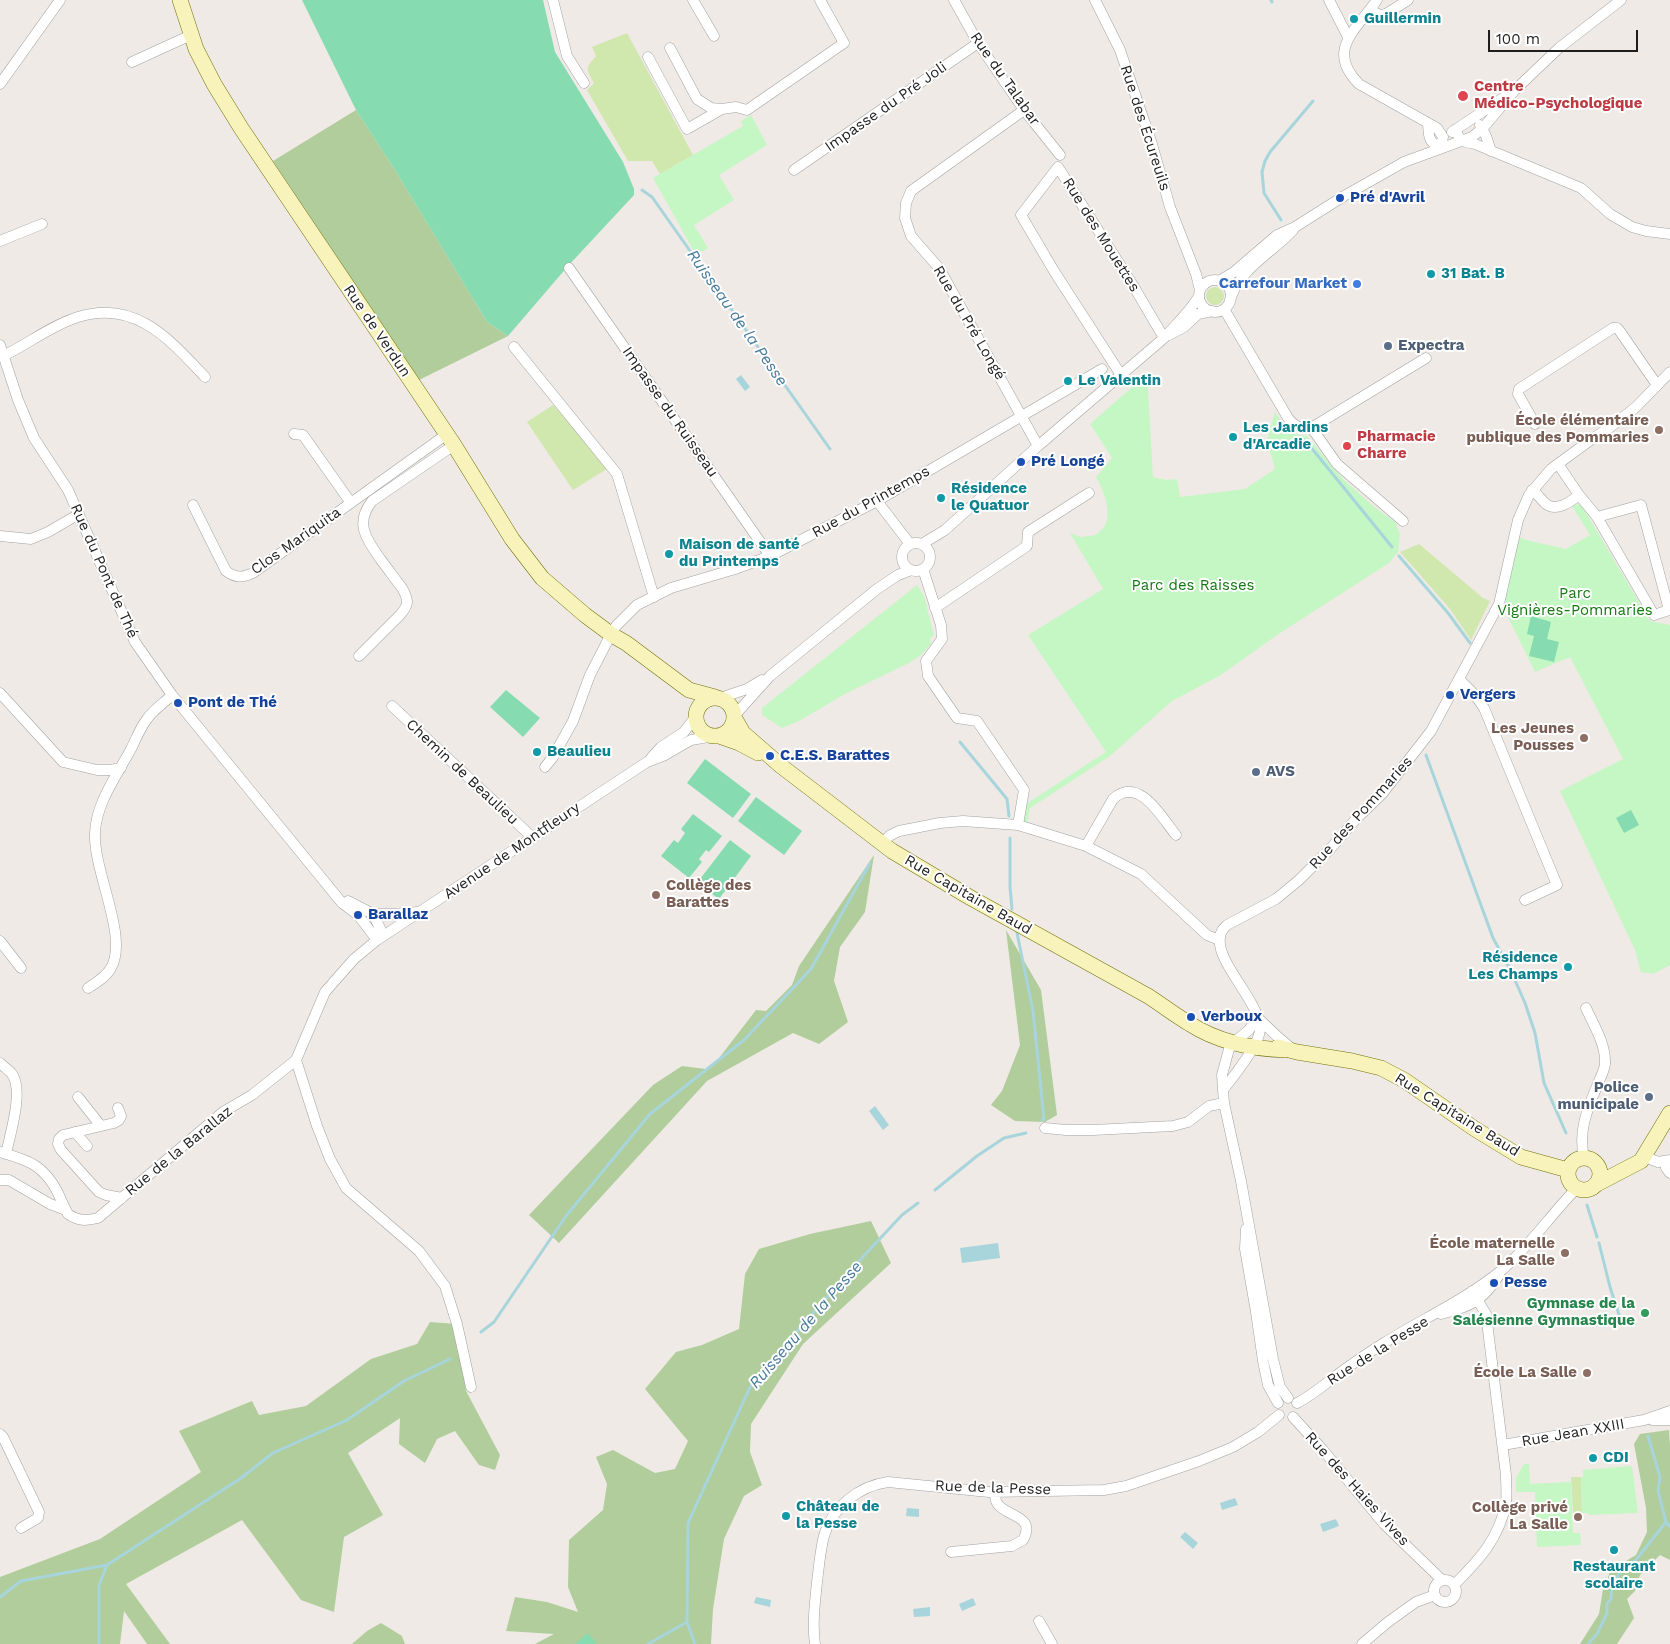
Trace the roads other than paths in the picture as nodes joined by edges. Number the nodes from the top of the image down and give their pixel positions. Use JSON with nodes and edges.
{"nodes":[{"id":1,"x":60,"y":0,"type":"edge"},
{"id":2,"x":180,"y":0,"type":"edge"},
{"id":3,"x":553,"y":0,"type":"edge"},
{"id":4,"x":693,"y":0,"type":"edge"},
{"id":5,"x":820,"y":0,"type":"edge"},
{"id":6,"x":954,"y":0,"type":"edge"},
{"id":7,"x":1095,"y":0,"type":"edge"},
{"id":8,"x":1329,"y":0,"type":"edge"},
{"id":9,"x":1377,"y":0,"type":"edge"},
{"id":10,"x":1408,"y":0,"type":"edge"},
{"id":11,"x":1620,"y":0,"type":"edge"},
{"id":12,"x":1370,"y":10,"type":"junction"},
{"id":13,"x":191,"y":36,"type":"junction"},
{"id":14,"x":714,"y":36,"type":"dead end"},
{"id":15,"x":1348,"y":37,"type":"junction"},
{"id":16,"x":978,"y":44,"type":"junction"},
{"id":17,"x":670,"y":48,"type":"dead end"},
{"id":18,"x":648,"y":57,"type":"dead end"},
{"id":19,"x":132,"y":62,"type":"dead end"},
{"id":20,"x":584,"y":83,"type":"dead end"},
{"id":21,"x":0,"y":84,"type":"edge"},
{"id":22,"x":1515,"y":90,"type":"junction"},
{"id":23,"x":722,"y":109,"type":"junction"},
{"id":24,"x":1024,"y":110,"type":"junction"},
{"id":25,"x":1472,"y":120,"type":"junction"},
{"id":26,"x":1428,"y":124,"type":"junction"},
{"id":27,"x":1483,"y":128,"type":"junction"},
{"id":28,"x":1456,"y":129,"type":"junction"},
{"id":29,"x":1442,"y":137,"type":"junction"},
{"id":30,"x":1462,"y":142,"type":"junction"},
{"id":31,"x":1436,"y":146,"type":"junction"},
{"id":32,"x":1491,"y":151,"type":"junction"},
{"id":33,"x":1060,"y":155,"type":"dead end"},
{"id":34,"x":794,"y":170,"type":"dead end"},
{"id":35,"x":42,"y":224,"type":"dead end"},
{"id":36,"x":1295,"y":227,"type":"junction"},
{"id":37,"x":1670,"y":234,"type":"edge"},
{"id":38,"x":0,"y":241,"type":"edge"},
{"id":39,"x":1190,"y":258,"type":"junction"},
{"id":40,"x":569,"y":268,"type":"dead end"},
{"id":41,"x":1218,"y":280,"type":"junction"},
{"id":42,"x":1200,"y":293,"type":"junction"},
{"id":43,"x":1227,"y":304,"type":"junction"},
{"id":44,"x":1212,"y":311,"type":"junction"},
{"id":45,"x":1164,"y":338,"type":"junction"},
{"id":46,"x":0,"y":346,"type":"edge"},
{"id":47,"x":514,"y":347,"type":"dead end"},
{"id":48,"x":3,"y":356,"type":"junction"},
{"id":49,"x":1426,"y":358,"type":"dead end"},
{"id":50,"x":1102,"y":370,"type":"dead end"},
{"id":51,"x":1670,"y":372,"type":"edge"},
{"id":52,"x":1121,"y":376,"type":"junction"},
{"id":53,"x":205,"y":377,"type":"dead end"},
{"id":54,"x":1657,"y":385,"type":"junction"},
{"id":55,"x":1022,"y":415,"type":"junction"},
{"id":56,"x":1535,"y":424,"type":"dead end"},
{"id":57,"x":1311,"y":427,"type":"junction"},
{"id":58,"x":294,"y":434,"type":"dead end"},
{"id":59,"x":450,"y":440,"type":"junction"},
{"id":60,"x":1038,"y":446,"type":"junction"},
{"id":61,"x":1558,"y":464,"type":"junction"},
{"id":62,"x":1532,"y":490,"type":"junction"},
{"id":63,"x":1089,"y":493,"type":"dead end"},
{"id":64,"x":1579,"y":495,"type":"junction"},
{"id":65,"x":877,"y":501,"type":"junction"},
{"id":66,"x":351,"y":503,"type":"junction"},
{"id":67,"x":193,"y":504,"type":"dead end"},
{"id":68,"x":79,"y":514,"type":"junction"},
{"id":69,"x":1597,"y":517,"type":"junction"},
{"id":70,"x":1403,"y":521,"type":"dead end"},
{"id":71,"x":945,"y":530,"type":"junction"},
{"id":72,"x":0,"y":536,"type":"edge"},
{"id":73,"x":910,"y":544,"type":"junction"},
{"id":74,"x":922,"y":544,"type":"junction"},
{"id":75,"x":770,"y":556,"type":"junction"},
{"id":76,"x":930,"y":556,"type":"junction"},
{"id":77,"x":903,"y":561,"type":"junction"},
{"id":78,"x":923,"y":569,"type":"junction"},
{"id":79,"x":912,"y":570,"type":"junction"},
{"id":80,"x":877,"y":589,"type":"junction"},
{"id":81,"x":654,"y":597,"type":"junction"},
{"id":82,"x":935,"y":608,"type":"junction"},
{"id":83,"x":612,"y":635,"type":"junction"},
{"id":84,"x":359,"y":656,"type":"dead end"},
{"id":85,"x":770,"y":676,"type":"junction"},
{"id":86,"x":1459,"y":679,"type":"junction"},
{"id":87,"x":0,"y":693,"type":"edge"},
{"id":88,"x":172,"y":695,"type":"junction"},
{"id":89,"x":717,"y":698,"type":"junction"},
{"id":90,"x":392,"y":706,"type":"dead end"},
{"id":91,"x":696,"y":714,"type":"junction"},
{"id":92,"x":735,"y":717,"type":"junction"},
{"id":93,"x":716,"y":736,"type":"junction"},
{"id":94,"x":647,"y":762,"type":"junction"},
{"id":95,"x":781,"y":766,"type":"junction"},
{"id":96,"x":120,"y":768,"type":"junction"},
{"id":97,"x":545,"y":768,"type":"dead end"},
{"id":98,"x":1022,"y":826,"type":"junction"},
{"id":99,"x":1176,"y":835,"type":"dead end"},
{"id":100,"x":532,"y":837,"type":"junction"},
{"id":101,"x":882,"y":844,"type":"junction"},
{"id":102,"x":1086,"y":846,"type":"junction"},
{"id":103,"x":336,"y":894,"type":"junction"},
{"id":104,"x":1525,"y":900,"type":"dead end"},
{"id":105,"x":420,"y":912,"type":"junction"},
{"id":106,"x":373,"y":914,"type":"junction"},
{"id":107,"x":366,"y":926,"type":"junction"},
{"id":108,"x":377,"y":940,"type":"junction"},
{"id":109,"x":1219,"y":940,"type":"junction"},
{"id":110,"x":0,"y":941,"type":"edge"},
{"id":111,"x":363,"y":952,"type":"junction"},
{"id":112,"x":21,"y":968,"type":"dead end"},
{"id":113,"x":88,"y":988,"type":"dead end"},
{"id":114,"x":1586,"y":1008,"type":"dead end"},
{"id":115,"x":1258,"y":1017,"type":"junction"},
{"id":116,"x":1237,"y":1040,"type":"junction"},
{"id":117,"x":1256,"y":1044,"type":"junction"},
{"id":118,"x":1291,"y":1051,"type":"junction"},
{"id":119,"x":296,"y":1060,"type":"junction"},
{"id":120,"x":0,"y":1063,"type":"edge"},
{"id":121,"x":1223,"y":1090,"type":"junction"},
{"id":122,"x":78,"y":1097,"type":"dead end"},
{"id":123,"x":1224,"y":1103,"type":"junction"},
{"id":124,"x":118,"y":1108,"type":"dead end"},
{"id":125,"x":1670,"y":1113,"type":"edge"},
{"id":126,"x":101,"y":1126,"type":"junction"},
{"id":127,"x":1045,"y":1128,"type":"dead end"},
{"id":128,"x":75,"y":1132,"type":"junction"},
{"id":129,"x":88,"y":1146,"type":"dead end"},
{"id":130,"x":3,"y":1153,"type":"edge"},
{"id":131,"x":1641,"y":1160,"type":"junction"},
{"id":132,"x":1591,"y":1161,"type":"junction"},
{"id":133,"x":1668,"y":1161,"type":"edge"},
{"id":134,"x":1568,"y":1170,"type":"junction"},
{"id":135,"x":1670,"y":1173,"type":"edge"},
{"id":136,"x":0,"y":1180,"type":"edge"},
{"id":137,"x":1595,"y":1185,"type":"junction"},
{"id":138,"x":1577,"y":1188,"type":"junction"},
{"id":139,"x":122,"y":1198,"type":"junction"},
{"id":140,"x":66,"y":1210,"type":"junction"},
{"id":141,"x":1247,"y":1216,"type":"junction"},
{"id":142,"x":1504,"y":1268,"type":"junction"},
{"id":143,"x":1472,"y":1291,"type":"junction"},
{"id":144,"x":1478,"y":1301,"type":"junction"},
{"id":145,"x":1435,"y":1315,"type":"junction"},
{"id":146,"x":471,"y":1387,"type":"dead end"},
{"id":147,"x":1292,"y":1400,"type":"junction"},
{"id":148,"x":1278,"y":1403,"type":"junction"},
{"id":149,"x":1670,"y":1411,"type":"edge"},
{"id":150,"x":1279,"y":1415,"type":"junction"},
{"id":151,"x":1293,"y":1417,"type":"junction"},
{"id":152,"x":1644,"y":1420,"type":"junction"},
{"id":153,"x":1670,"y":1420,"type":"edge"},
{"id":154,"x":0,"y":1434,"type":"edge"},
{"id":155,"x":1503,"y":1445,"type":"junction"},
{"id":156,"x":995,"y":1492,"type":"junction"},
{"id":157,"x":21,"y":1528,"type":"dead end"},
{"id":158,"x":951,"y":1552,"type":"dead end"},
{"id":159,"x":1442,"y":1580,"type":"junction"},
{"id":160,"x":1454,"y":1585,"type":"junction"},
{"id":161,"x":1435,"y":1595,"type":"junction"},
{"id":162,"x":1039,"y":1621,"type":"dead end"},
{"id":163,"x":815,"y":1644,"type":"edge"},
{"id":164,"x":1052,"y":1644,"type":"edge"},
{"id":165,"x":1362,"y":1644,"type":"edge"}],
"edges":[{"from":1,"to":21,"type":"street"},
{"from":2,"to":13,"type":"main road","name":"Rue de Verdun"},
{"from":3,"to":20,"type":"street"},
{"from":4,"to":14,"type":"street"},
{"from":5,"to":23,"type":"street"},
{"from":6,"to":16,"type":"street","name":"Rue du Talabar"},
{"from":7,"to":39,"type":"street","name":"Rue des Écureuils"},
{"from":8,"to":15,"type":"street"},
{"from":9,"to":12,"type":"street"},
{"from":10,"to":12,"type":"street"},
{"from":11,"to":22,"type":"street"},
{"from":12,"to":15,"type":"street"},
{"from":13,"to":19,"type":"street"},
{"from":13,"to":59,"type":"main road","name":"Rue de Verdun"},
{"from":15,"to":26,"type":"street"},
{"from":16,"to":24,"type":"street","name":"Rue du Talabar"},
{"from":16,"to":34,"type":"street","name":"Impasse du Pré Joli"},
{"from":17,"to":23,"type":"street"},
{"from":18,"to":23,"type":"street"},
{"from":22,"to":25,"type":"street"},
{"from":22,"to":27,"type":"street"},
{"from":24,"to":33,"type":"street","name":"Rue du Talabar"},
{"from":24,"to":55,"type":"street","name":"Rue du Pré Longé"},
{"from":25,"to":27,"type":"street"},
{"from":25,"to":28,"type":"street"},
{"from":26,"to":29,"type":"street"},
{"from":26,"to":31,"type":"street"},
{"from":27,"to":30,"type":"street"},
{"from":27,"to":32,"type":"street"},
{"from":28,"to":29,"type":"street"},
{"from":28,"to":30,"type":"street"},
{"from":29,"to":31,"type":"street"},
{"from":30,"to":31,"type":"street"},
{"from":30,"to":32,"type":"street"},
{"from":31,"to":36,"type":"street"},
{"from":32,"to":37,"type":"street"},
{"from":35,"to":38,"type":"street"},
{"from":36,"to":41,"type":"street"},
{"from":36,"to":43,"type":"street"},
{"from":39,"to":41,"type":"street","name":"Rue des Écureuils"},
{"from":39,"to":42,"type":"street","name":"Rue des Écureuils"},
{"from":40,"to":75,"type":"street","name":"Impasse du Ruisseau"},
{"from":41,"to":42,"type":"street"},
{"from":41,"to":43,"type":"street"},
{"from":42,"to":44,"type":"street"},
{"from":42,"to":45,"type":"street"},
{"from":43,"to":44,"type":"street"},
{"from":43,"to":57,"type":"street"},
{"from":44,"to":45,"type":"street"},
{"from":45,"to":52,"type":"street"},
{"from":45,"to":52,"type":"street","name":"Rue des Mouettes"},
{"from":46,"to":48,"type":"street","name":"Rue du Pont de Thé"},
{"from":47,"to":81,"type":"street"},
{"from":48,"to":53,"type":"street"},
{"from":48,"to":68,"type":"street","name":"Rue du Pont de Thé"},
{"from":49,"to":57,"type":"street"},
{"from":50,"to":55,"type":"street","name":"Rue du Printemps"},
{"from":51,"to":54,"type":"street","name":"Rue des Pommaries"},
{"from":52,"to":60,"type":"street"},
{"from":54,"to":56,"type":"street"},
{"from":54,"to":61,"type":"street","name":"Rue des Pommaries"},
{"from":55,"to":60,"type":"street","name":"Rue du Pré Longé"},
{"from":55,"to":65,"type":"street","name":"Rue du Printemps"},
{"from":57,"to":70,"type":"street"},
{"from":58,"to":66,"type":"street","name":"Clos Mariquita"},
{"from":59,"to":66,"type":"street","name":"Clos Mariquita"},
{"from":59,"to":83,"type":"main road","name":"Rue de Verdun"},
{"from":59,"to":84,"type":"street"},
{"from":60,"to":71,"type":"street"},
{"from":61,"to":62,"type":"street","name":"Rue des Pommaries"},
{"from":61,"to":64,"type":"street"},
{"from":62,"to":64,"type":"street"},
{"from":62,"to":86,"type":"street","name":"Rue des Pommaries"},
{"from":63,"to":82,"type":"street"},
{"from":64,"to":69,"type":"street"},
{"from":65,"to":73,"type":"street"},
{"from":65,"to":75,"type":"street","name":"Rue du Printemps"},
{"from":66,"to":67,"type":"street","name":"Clos Mariquita"},
{"from":68,"to":72,"type":"street"},
{"from":68,"to":88,"type":"street","name":"Rue du Pont de Thé"},
{"from":69,"to":69,"type":"street"},
{"from":71,"to":74,"type":"street"},
{"from":71,"to":76,"type":"street"},
{"from":73,"to":74,"type":"street"},
{"from":73,"to":77,"type":"street"},
{"from":74,"to":76,"type":"street"},
{"from":75,"to":81,"type":"street","name":"Rue du Printemps"},
{"from":76,"to":78,"type":"street"},
{"from":77,"to":79,"type":"street"},
{"from":77,"to":80,"type":"street"},
{"from":78,"to":79,"type":"street"},
{"from":78,"to":82,"type":"street"},
{"from":79,"to":80,"type":"street"},
{"from":80,"to":85,"type":"street"},
{"from":81,"to":83,"type":"street","name":"Rue du Printemps"},
{"from":82,"to":98,"type":"street"},
{"from":83,"to":89,"type":"main road","name":"Rue de Verdun"},
{"from":83,"to":91,"type":"main road","name":"Rue de Verdun"},
{"from":83,"to":97,"type":"street"},
{"from":85,"to":89,"type":"street"},
{"from":85,"to":92,"type":"street"},
{"from":86,"to":104,"type":"street"},
{"from":86,"to":109,"type":"street","name":"Rue des Pommaries"},
{"from":87,"to":96,"type":"street"},
{"from":88,"to":96,"type":"street"},
{"from":88,"to":103,"type":"street","name":"Rue du Pont de Thé"},
{"from":89,"to":91,"type":"main road"},
{"from":89,"to":92,"type":"main road"},
{"from":90,"to":100,"type":"street","name":"Chemin de Beaulieu"},
{"from":91,"to":93,"type":"main road"},
{"from":91,"to":94,"type":"street","name":"Avenue de Montfleury"},
{"from":92,"to":93,"type":"main road"},
{"from":92,"to":95,"type":"main road","name":"Rue Capitaine Baud"},
{"from":93,"to":94,"type":"street","name":"Avenue de Montfleury"},
{"from":93,"to":95,"type":"main road","name":"Rue Capitaine Baud"},
{"from":94,"to":100,"type":"street","name":"Avenue de Montfleury"},
{"from":95,"to":101,"type":"main road","name":"Rue Capitaine Baud"},
{"from":96,"to":113,"type":"street"},
{"from":98,"to":101,"type":"street"},
{"from":98,"to":102,"type":"street"},
{"from":99,"to":102,"type":"street"},
{"from":100,"to":105,"type":"street","name":"Avenue de Montfleury"},
{"from":101,"to":116,"type":"main road","name":"Rue Capitaine Baud"},
{"from":102,"to":109,"type":"street"},
{"from":103,"to":106,"type":"street","name":"Rue du Pont de Thé"},
{"from":103,"to":107,"type":"street","name":"Rue du Pont de Thé"},
{"from":105,"to":106,"type":"street","name":"Rue du Pont de Thé"},
{"from":105,"to":108,"type":"street","name":"Avenue de Montfleury"},
{"from":106,"to":108,"type":"street"},
{"from":107,"to":108,"type":"street","name":"Rue du Pont de Thé"},
{"from":107,"to":111,"type":"street"},
{"from":108,"to":111,"type":"street","name":"Rue de la Barallaz"},
{"from":109,"to":115,"type":"street"},
{"from":110,"to":112,"type":"street"},
{"from":111,"to":119,"type":"street","name":"Rue de la Barallaz"},
{"from":114,"to":132,"type":"street"},
{"from":115,"to":116,"type":"street"},
{"from":115,"to":117,"type":"street"},
{"from":115,"to":118,"type":"street"},
{"from":116,"to":117,"type":"main road","name":"Rue Capitaine Baud"},
{"from":116,"to":121,"type":"street"},
{"from":117,"to":118,"type":"main road","name":"Rue Capitaine Baud"},
{"from":117,"to":121,"type":"street"},
{"from":118,"to":134,"type":"main road","name":"Rue Capitaine Baud"},
{"from":119,"to":139,"type":"street","name":"Rue de la Barallaz"},
{"from":119,"to":146,"type":"street"},
{"from":120,"to":130,"type":"street"},
{"from":121,"to":123,"type":"street"},
{"from":122,"to":126,"type":"street"},
{"from":123,"to":127,"type":"street"},
{"from":123,"to":141,"type":"street"},
{"from":124,"to":126,"type":"street"},
{"from":125,"to":131,"type":"main road"},
{"from":126,"to":128,"type":"street"},
{"from":128,"to":129,"type":"street"},
{"from":128,"to":139,"type":"street"},
{"from":130,"to":140,"type":"street"},
{"from":131,"to":132,"type":"main road"},
{"from":131,"to":133,"type":"street"},
{"from":131,"to":137,"type":"main road"},
{"from":132,"to":134,"type":"main road"},
{"from":132,"to":137,"type":"main road"},
{"from":133,"to":135,"type":"street"},
{"from":134,"to":138,"type":"main road"},
{"from":136,"to":140,"type":"street","name":"Rue de la Barallaz"},
{"from":137,"to":138,"type":"main road"},
{"from":138,"to":142,"type":"street","name":"Rue de la Pesse"},
{"from":139,"to":140,"type":"street","name":"Rue de la Barallaz"},
{"from":141,"to":147,"type":"street"},
{"from":141,"to":148,"type":"street"},
{"from":142,"to":143,"type":"street","name":"Rue de la Pesse"},
{"from":142,"to":144,"type":"street","name":"Rue de la Pesse"},
{"from":143,"to":144,"type":"street"},
{"from":143,"to":145,"type":"street","name":"Rue de la Pesse"},
{"from":144,"to":145,"type":"street","name":"Rue de la Pesse"},
{"from":144,"to":155,"type":"street"},
{"from":145,"to":147,"type":"street","name":"Rue de la Pesse"},
{"from":147,"to":148,"type":"street","name":"Rue de la Pesse"},
{"from":147,"to":151,"type":"street"},
{"from":148,"to":150,"type":"street"},
{"from":149,"to":152,"type":"street","name":"Rue Jean XXIII"},
{"from":150,"to":151,"type":"street"},
{"from":150,"to":156,"type":"street","name":"Rue de la Pesse"},
{"from":151,"to":159,"type":"street","name":"Rue des Haies Vives"},
{"from":152,"to":153,"type":"street","name":"Rue Jean XXIII"},
{"from":152,"to":155,"type":"street","name":"Rue Jean XXIII"},
{"from":154,"to":157,"type":"street"},
{"from":155,"to":160,"type":"street"},
{"from":156,"to":158,"type":"street"},
{"from":156,"to":163,"type":"street","name":"Rue de la Pesse"},
{"from":159,"to":160,"type":"street"},
{"from":159,"to":161,"type":"street"},
{"from":160,"to":161,"type":"street"},
{"from":161,"to":165,"type":"street"},
{"from":162,"to":164,"type":"street"}]}
